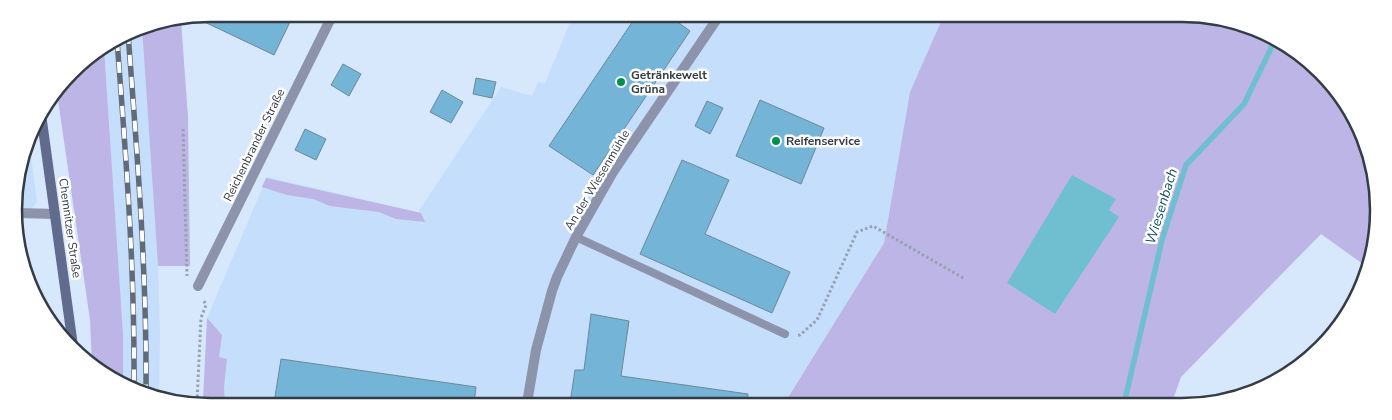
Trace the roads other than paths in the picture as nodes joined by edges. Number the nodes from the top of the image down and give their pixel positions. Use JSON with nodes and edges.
{"nodes":[{"id":1,"x":329,"y":22,"type":"edge"},
{"id":2,"x":715,"y":22,"type":"edge"},
{"id":3,"x":43,"y":126,"type":"edge"},
{"id":4,"x":22,"y":214,"type":"edge"},
{"id":5,"x":55,"y":214,"type":"junction"},
{"id":6,"x":576,"y":237,"type":"junction"},
{"id":7,"x":198,"y":286,"type":"road end"},
{"id":8,"x":785,"y":334,"type":"road end"},
{"id":9,"x":72,"y":337,"type":"edge"},
{"id":10,"x":528,"y":398,"type":"edge"}],
"edges":[{"from":1,"to":7,"type":"street","name":"Reichenbrander Straße"},
{"from":2,"to":6,"type":"street","name":"An der Wiesenmühle"},
{"from":3,"to":5,"type":"main road","name":"Chemnitzer Straße"},
{"from":4,"to":5,"type":"street"},
{"from":5,"to":9,"type":"main road","name":"Chemnitzer Straße"},
{"from":6,"to":8,"type":"lane"},
{"from":6,"to":10,"type":"street","name":"An der Wiesenmühle"}]}
